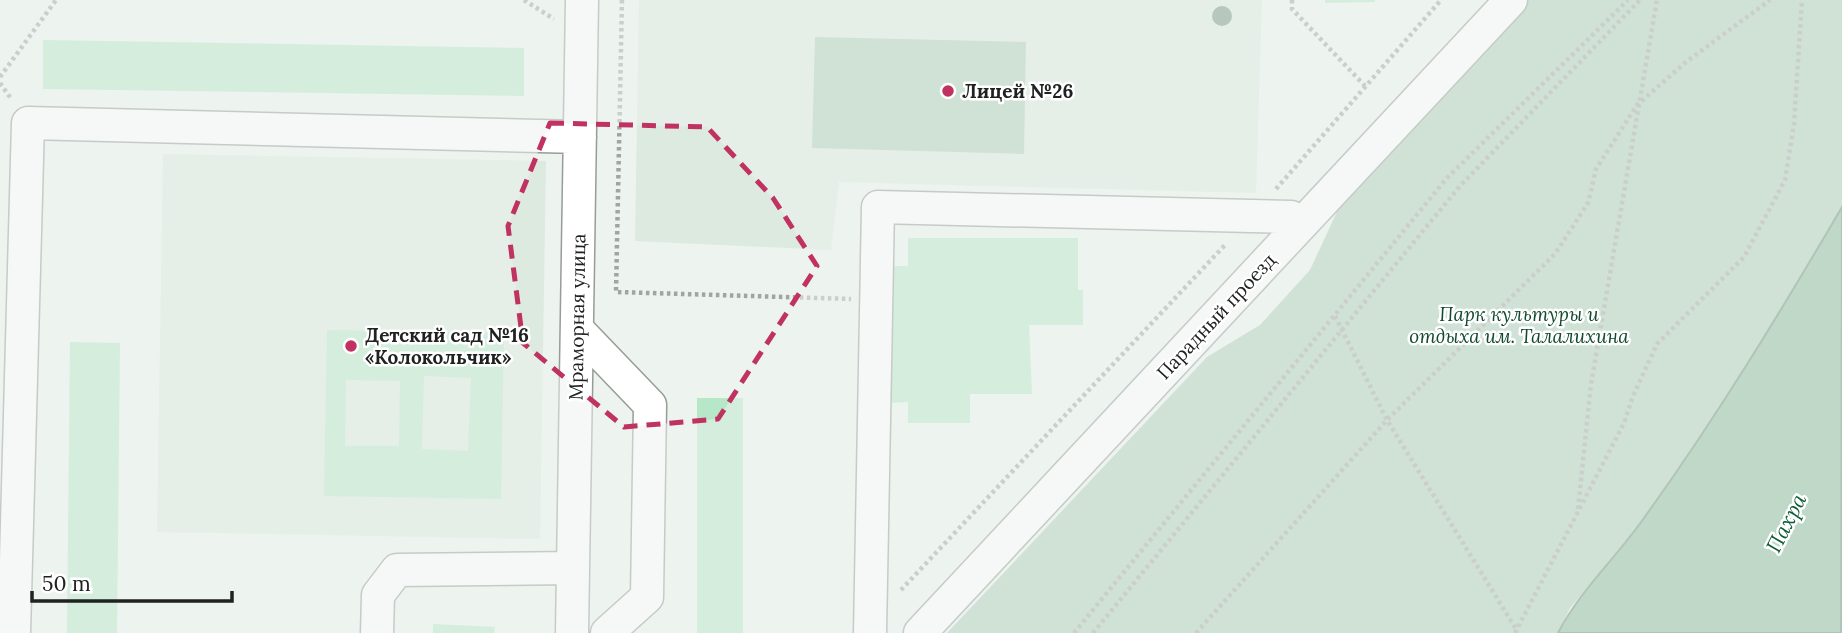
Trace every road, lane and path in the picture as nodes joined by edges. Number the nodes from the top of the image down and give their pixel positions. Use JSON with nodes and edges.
{"nodes":[{"id":1,"x":56,"y":0,"type":"edge"},
{"id":2,"x":524,"y":0,"type":"edge"},
{"id":3,"x":582,"y":0,"type":"edge"},
{"id":4,"x":622,"y":0,"type":"edge"},
{"id":5,"x":1292,"y":0,"type":"edge"},
{"id":6,"x":1441,"y":0,"type":"edge"},
{"id":7,"x":1511,"y":0,"type":"edge"},
{"id":8,"x":1628,"y":0,"type":"edge"},
{"id":9,"x":1640,"y":0,"type":"edge"},
{"id":10,"x":1657,"y":0,"type":"edge"},
{"id":11,"x":1770,"y":0,"type":"edge"},
{"id":12,"x":1802,"y":0,"type":"edge"},
{"id":13,"x":554,"y":20,"type":"dead end"},
{"id":14,"x":0,"y":77,"type":"edge"},
{"id":15,"x":1365,"y":86,"type":"junction"},
{"id":16,"x":580,"y":137,"type":"junction"},
{"id":17,"x":1253,"y":216,"type":"junction"},
{"id":18,"x":1301,"y":225,"type":"junction"},
{"id":19,"x":877,"y":299,"type":"junction"},
{"id":20,"x":1335,"y":315,"type":"junction"},
{"id":21,"x":577,"y":329,"type":"junction"},
{"id":22,"x":1342,"y":329,"type":"junction"},
{"id":23,"x":1387,"y":420,"type":"junction"},
{"id":24,"x":1578,"y":514,"type":"junction"},
{"id":25,"x":573,"y":568,"type":"junction"},
{"id":26,"x":870,"y":628,"type":"edge"},
{"id":27,"x":1516,"y":631,"type":"edge"},
{"id":28,"x":14,"y":633,"type":"edge"},
{"id":29,"x":377,"y":633,"type":"edge"},
{"id":30,"x":572,"y":633,"type":"edge"},
{"id":31,"x":607,"y":633,"type":"edge"},
{"id":32,"x":920,"y":633,"type":"edge"},
{"id":33,"x":1074,"y":633,"type":"edge"},
{"id":34,"x":1093,"y":633,"type":"edge"},
{"id":35,"x":1196,"y":633,"type":"edge"}],
"edges":[{"from":1,"to":14,"type":"path"},
{"from":2,"to":13,"type":"path"},
{"from":3,"to":16,"type":"street","name":"Мраморная улица"},
{"from":4,"to":19,"type":"path"},
{"from":5,"to":15,"type":"path"},
{"from":6,"to":15,"type":"path"},
{"from":7,"to":18,"type":"street","name":"Парадный проезд"},
{"from":8,"to":20,"type":"path"},
{"from":9,"to":22,"type":"path"},
{"from":10,"to":24,"type":"path"},
{"from":11,"to":23,"type":"path"},
{"from":12,"to":24,"type":"path"},
{"from":15,"to":17,"type":"path"},
{"from":16,"to":21,"type":"street","name":"Мраморная улица"},
{"from":16,"to":28,"type":"street"},
{"from":17,"to":18,"type":"street"},
{"from":17,"to":19,"type":"street"},
{"from":17,"to":26,"type":"path"},
{"from":18,"to":32,"type":"street","name":"Парадный проезд"},
{"from":19,"to":26,"type":"street"},
{"from":20,"to":22,"type":"path"},
{"from":20,"to":33,"type":"path"},
{"from":21,"to":25,"type":"street","name":"Мраморная улица"},
{"from":21,"to":31,"type":"street"},
{"from":22,"to":23,"type":"path"},
{"from":22,"to":34,"type":"path"},
{"from":23,"to":27,"type":"path"},
{"from":23,"to":35,"type":"path"},
{"from":24,"to":27,"type":"path"},
{"from":25,"to":29,"type":"street"},
{"from":25,"to":30,"type":"street","name":"Мраморная улица"}]}
